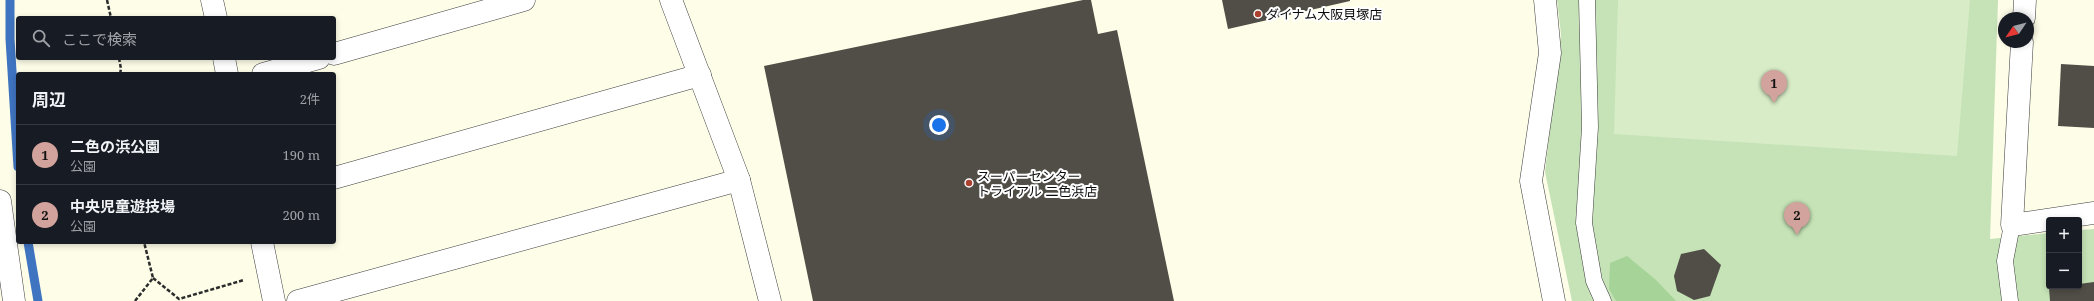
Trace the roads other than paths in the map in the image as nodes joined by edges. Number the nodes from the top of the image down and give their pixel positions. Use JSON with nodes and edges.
{"nodes":[{"id":1,"x":212,"y":0,"type":"edge"},
{"id":2,"x":524,"y":0,"type":"edge"},
{"id":3,"x":671,"y":0,"type":"edge"},
{"id":4,"x":1544,"y":0,"type":"edge"},
{"id":5,"x":1587,"y":0,"type":"edge"},
{"id":6,"x":2025,"y":0,"type":"edge"},
{"id":7,"x":2024,"y":12,"type":"edge"},
{"id":8,"x":216,"y":16,"type":"edge"},
{"id":9,"x":2022,"y":48,"type":"edge"},
{"id":10,"x":336,"y":53,"type":"edge"},
{"id":11,"x":224,"y":60,"type":"edge"},
{"id":12,"x":312,"y":60,"type":"edge"},
{"id":13,"x":227,"y":72,"type":"edge"},
{"id":14,"x":270,"y":72,"type":"edge"},
{"id":15,"x":700,"y":74,"type":"junction"},
{"id":16,"x":336,"y":177,"type":"edge"},
{"id":17,"x":739,"y":180,"type":"junction"},
{"id":18,"x":0,"y":201,"type":"edge"},
{"id":19,"x":2094,"y":213,"type":"edge"},
{"id":20,"x":2012,"y":225,"type":"junction"},
{"id":21,"x":262,"y":244,"type":"edge"},
{"id":22,"x":14,"y":301,"type":"edge"},
{"id":23,"x":274,"y":301,"type":"edge"},
{"id":24,"x":298,"y":301,"type":"edge"},
{"id":25,"x":770,"y":301,"type":"edge"},
{"id":26,"x":1554,"y":301,"type":"edge"},
{"id":27,"x":1603,"y":301,"type":"edge"},
{"id":28,"x":2010,"y":301,"type":"edge"}],
"edges":[{"from":1,"to":8,"type":"street"},
{"from":2,"to":10,"type":"street"},
{"from":3,"to":15,"type":"street"},
{"from":4,"to":26,"type":"street"},
{"from":5,"to":27,"type":"lane"},
{"from":6,"to":7,"type":"street"},
{"from":9,"to":20,"type":"street"},
{"from":11,"to":13,"type":"street"},
{"from":12,"to":14,"type":"street"},
{"from":15,"to":16,"type":"street"},
{"from":15,"to":17,"type":"street"},
{"from":17,"to":24,"type":"street"},
{"from":17,"to":25,"type":"street"},
{"from":18,"to":22,"type":"street"},
{"from":19,"to":20,"type":"street"},
{"from":20,"to":28,"type":"lane"},
{"from":21,"to":23,"type":"street"}]}
